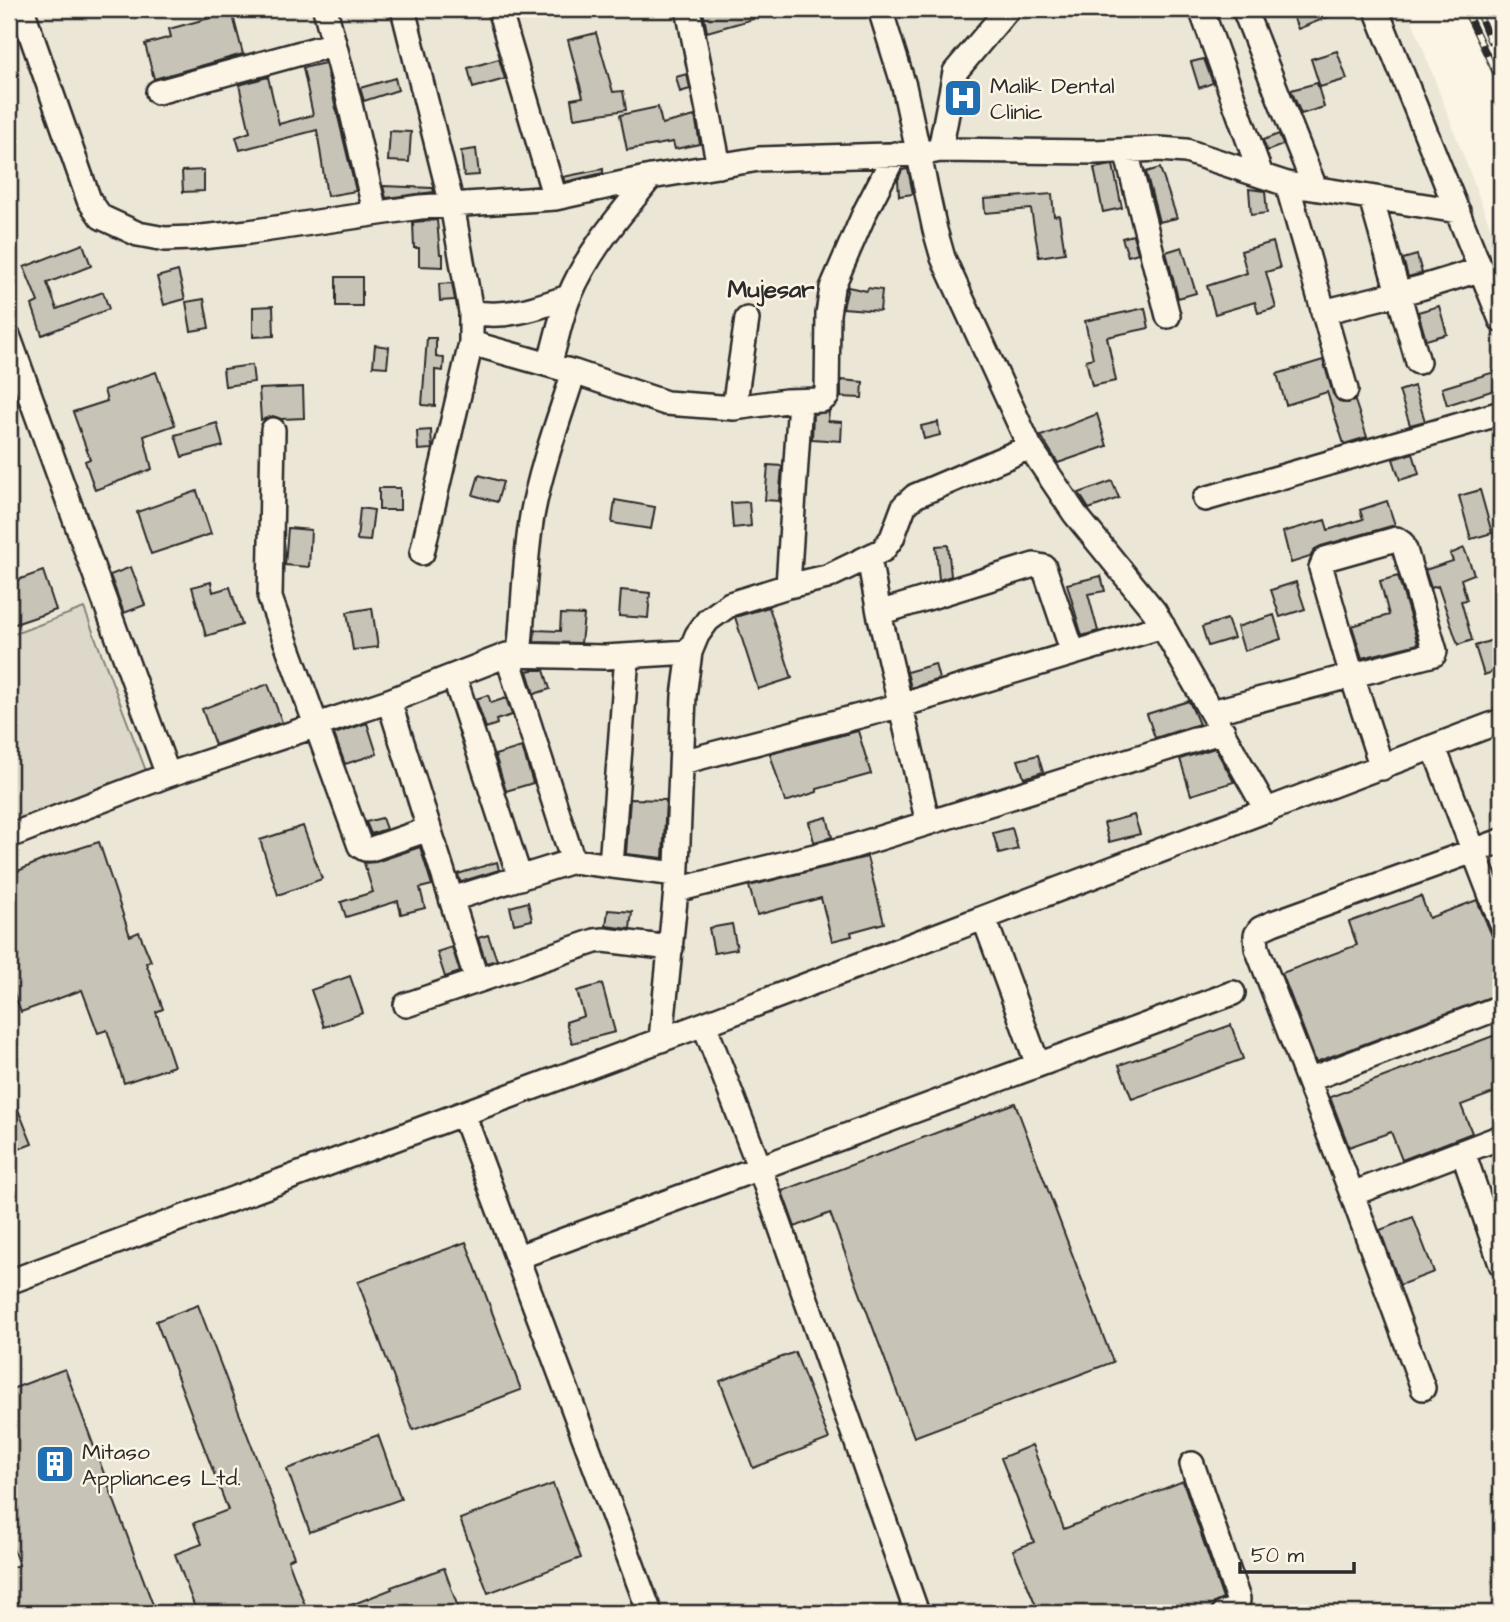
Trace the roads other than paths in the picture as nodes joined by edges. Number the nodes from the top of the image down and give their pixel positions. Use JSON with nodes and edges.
{"nodes":[{"id":1,"x":22,"y":9,"type":"edge"},
{"id":2,"x":325,"y":9,"type":"edge"},
{"id":3,"x":403,"y":9,"type":"edge"},
{"id":4,"x":503,"y":9,"type":"edge"},
{"id":5,"x":688,"y":9,"type":"edge"},
{"id":6,"x":880,"y":9,"type":"edge"},
{"id":7,"x":1008,"y":9,"type":"edge"},
{"id":8,"x":1201,"y":9,"type":"edge"},
{"id":9,"x":1244,"y":9,"type":"edge"},
{"id":10,"x":1376,"y":9,"type":"edge"},
{"id":11,"x":334,"y":44,"type":"junction"},
{"id":12,"x":158,"y":92,"type":"dead end"},
{"id":13,"x":1126,"y":151,"type":"junction"},
{"id":14,"x":930,"y":152,"type":"junction"},
{"id":15,"x":895,"y":154,"type":"junction"},
{"id":16,"x":719,"y":166,"type":"junction"},
{"id":17,"x":1261,"y":175,"type":"junction"},
{"id":18,"x":651,"y":177,"type":"junction"},
{"id":19,"x":1287,"y":184,"type":"junction"},
{"id":20,"x":1315,"y":188,"type":"junction"},
{"id":21,"x":555,"y":198,"type":"junction"},
{"id":22,"x":1371,"y":198,"type":"junction"},
{"id":23,"x":452,"y":205,"type":"junction"},
{"id":24,"x":1458,"y":211,"type":"junction"},
{"id":25,"x":375,"y":212,"type":"junction"},
{"id":26,"x":1482,"y":269,"type":"junction"},
{"id":27,"x":1398,"y":294,"type":"junction"},
{"id":28,"x":568,"y":297,"type":"junction"},
{"id":29,"x":471,"y":312,"type":"junction"},
{"id":30,"x":1324,"y":312,"type":"junction"},
{"id":31,"x":1168,"y":316,"type":"dead end"},
{"id":32,"x":747,"y":320,"type":"dead end"},
{"id":33,"x":1501,"y":320,"type":"edge"},
{"id":34,"x":9,"y":338,"type":"edge"},
{"id":35,"x":471,"y":343,"type":"junction"},
{"id":36,"x":1418,"y":362,"type":"dead end"},
{"id":37,"x":550,"y":365,"type":"junction"},
{"id":38,"x":574,"y":372,"type":"junction"},
{"id":39,"x":1346,"y":390,"type":"dead end"},
{"id":40,"x":800,"y":401,"type":"junction"},
{"id":41,"x":734,"y":408,"type":"junction"},
{"id":42,"x":1501,"y":413,"type":"edge"},
{"id":43,"x":273,"y":430,"type":"dead end"},
{"id":44,"x":1030,"y":447,"type":"junction"},
{"id":45,"x":1205,"y":499,"type":"dead end"},
{"id":46,"x":422,"y":553,"type":"dead end"},
{"id":47,"x":869,"y":558,"type":"junction"},
{"id":48,"x":788,"y":586,"type":"junction"},
{"id":49,"x":879,"y":612,"type":"junction"},
{"id":50,"x":1163,"y":626,"type":"junction"},
{"id":51,"x":690,"y":652,"type":"junction"},
{"id":52,"x":1073,"y":653,"type":"junction"},
{"id":53,"x":513,"y":655,"type":"junction"},
{"id":54,"x":627,"y":656,"type":"junction"},
{"id":55,"x":454,"y":676,"type":"junction"},
{"id":56,"x":1352,"y":676,"type":"junction"},
{"id":57,"x":389,"y":701,"type":"junction"},
{"id":58,"x":902,"y":705,"type":"junction"},
{"id":59,"x":1218,"y":722,"type":"junction"},
{"id":60,"x":1501,"y":722,"type":"edge"},
{"id":61,"x":317,"y":725,"type":"junction"},
{"id":62,"x":1434,"y":748,"type":"junction"},
{"id":63,"x":682,"y":762,"type":"junction"},
{"id":64,"x":1382,"y":768,"type":"junction"},
{"id":65,"x":168,"y":775,"type":"junction"},
{"id":66,"x":1267,"y":811,"type":"junction"},
{"id":67,"x":928,"y":823,"type":"junction"},
{"id":68,"x":429,"y":829,"type":"junction"},
{"id":69,"x":9,"y":836,"type":"edge"},
{"id":70,"x":1501,"y":841,"type":"edge"},
{"id":71,"x":1474,"y":851,"type":"junction"},
{"id":72,"x":573,"y":861,"type":"junction"},
{"id":73,"x":611,"y":865,"type":"junction"},
{"id":74,"x":520,"y":878,"type":"junction"},
{"id":75,"x":676,"y":882,"type":"junction"},
{"id":76,"x":452,"y":899,"type":"junction"},
{"id":77,"x":984,"y":918,"type":"junction"},
{"id":78,"x":1501,"y":922,"type":"edge"},
{"id":79,"x":671,"y":948,"type":"junction"},
{"id":80,"x":477,"y":981,"type":"junction"},
{"id":81,"x":1234,"y":993,"type":"dead end"},
{"id":82,"x":406,"y":1005,"type":"dead end"},
{"id":83,"x":1501,"y":1007,"type":"edge"},
{"id":84,"x":704,"y":1024,"type":"junction"},
{"id":85,"x":661,"y":1040,"type":"junction"},
{"id":86,"x":1038,"y":1065,"type":"junction"},
{"id":87,"x":1308,"y":1080,"type":"junction"},
{"id":88,"x":463,"y":1114,"type":"junction"},
{"id":89,"x":1501,"y":1137,"type":"edge"},
{"id":90,"x":1463,"y":1152,"type":"junction"},
{"id":91,"x":760,"y":1169,"type":"junction"},
{"id":92,"x":1352,"y":1194,"type":"junction"},
{"id":93,"x":517,"y":1257,"type":"junction"},
{"id":94,"x":1501,"y":1264,"type":"edge"},
{"id":95,"x":9,"y":1282,"type":"edge"},
{"id":96,"x":1423,"y":1388,"type":"dead end"},
{"id":97,"x":1192,"y":1464,"type":"dead end"},
{"id":98,"x":650,"y":1613,"type":"edge"},
{"id":99,"x":917,"y":1613,"type":"edge"},
{"id":100,"x":1224,"y":1613,"type":"edge"}],
"edges":[{"from":1,"to":25,"type":"street"},
{"from":2,"to":11,"type":"street"},
{"from":3,"to":23,"type":"street"},
{"from":4,"to":21,"type":"street"},
{"from":5,"to":16,"type":"street"},
{"from":6,"to":14,"type":"street"},
{"from":7,"to":14,"type":"street"},
{"from":8,"to":17,"type":"street"},
{"from":9,"to":20,"type":"street"},
{"from":10,"to":24,"type":"street"},
{"from":11,"to":12,"type":"street"},
{"from":11,"to":25,"type":"street"},
{"from":13,"to":14,"type":"street"},
{"from":13,"to":17,"type":"street"},
{"from":13,"to":31,"type":"street"},
{"from":14,"to":15,"type":"street"},
{"from":14,"to":44,"type":"street"},
{"from":15,"to":16,"type":"street"},
{"from":15,"to":40,"type":"street"},
{"from":16,"to":18,"type":"street"},
{"from":17,"to":19,"type":"street"},
{"from":18,"to":21,"type":"street"},
{"from":18,"to":28,"type":"street"},
{"from":19,"to":20,"type":"street"},
{"from":19,"to":30,"type":"street"},
{"from":20,"to":22,"type":"street"},
{"from":21,"to":23,"type":"street"},
{"from":22,"to":24,"type":"street"},
{"from":22,"to":27,"type":"street"},
{"from":23,"to":25,"type":"street"},
{"from":23,"to":29,"type":"street"},
{"from":24,"to":26,"type":"street"},
{"from":26,"to":27,"type":"street"},
{"from":26,"to":33,"type":"street"},
{"from":27,"to":30,"type":"street"},
{"from":27,"to":36,"type":"street"},
{"from":28,"to":29,"type":"street"},
{"from":28,"to":37,"type":"street"},
{"from":29,"to":35,"type":"street"},
{"from":30,"to":39,"type":"street"},
{"from":32,"to":41,"type":"street"},
{"from":34,"to":65,"type":"street"},
{"from":35,"to":37,"type":"street"},
{"from":35,"to":46,"type":"street"},
{"from":37,"to":38,"type":"street"},
{"from":38,"to":41,"type":"street"},
{"from":38,"to":53,"type":"street"},
{"from":40,"to":41,"type":"street"},
{"from":40,"to":48,"type":"street"},
{"from":42,"to":45,"type":"street"},
{"from":43,"to":61,"type":"street"},
{"from":44,"to":47,"type":"street"},
{"from":44,"to":50,"type":"street"},
{"from":47,"to":48,"type":"street"},
{"from":47,"to":49,"type":"street"},
{"from":48,"to":51,"type":"street"},
{"from":49,"to":52,"type":"street"},
{"from":49,"to":58,"type":"street"},
{"from":50,"to":52,"type":"street"},
{"from":50,"to":59,"type":"street"},
{"from":51,"to":54,"type":"street"},
{"from":51,"to":63,"type":"street"},
{"from":52,"to":58,"type":"street"},
{"from":53,"to":54,"type":"street"},
{"from":53,"to":55,"type":"street"},
{"from":53,"to":72,"type":"street"},
{"from":54,"to":73,"type":"street"},
{"from":55,"to":57,"type":"street"},
{"from":55,"to":74,"type":"street"},
{"from":56,"to":56,"type":"street"},
{"from":56,"to":59,"type":"street"},
{"from":56,"to":64,"type":"street"},
{"from":57,"to":61,"type":"street"},
{"from":57,"to":68,"type":"street"},
{"from":58,"to":63,"type":"street"},
{"from":58,"to":67,"type":"street"},
{"from":59,"to":66,"type":"street"},
{"from":59,"to":67,"type":"street"},
{"from":60,"to":62,"type":"street"},
{"from":61,"to":65,"type":"street"},
{"from":61,"to":68,"type":"street"},
{"from":62,"to":64,"type":"street"},
{"from":62,"to":71,"type":"street"},
{"from":63,"to":75,"type":"street"},
{"from":64,"to":66,"type":"street"},
{"from":65,"to":69,"type":"street"},
{"from":66,"to":77,"type":"street"},
{"from":67,"to":75,"type":"street"},
{"from":68,"to":76,"type":"street"},
{"from":70,"to":71,"type":"street"},
{"from":71,"to":78,"type":"street"},
{"from":71,"to":87,"type":"street"},
{"from":72,"to":73,"type":"street"},
{"from":72,"to":74,"type":"street"},
{"from":73,"to":75,"type":"street"},
{"from":74,"to":76,"type":"street"},
{"from":75,"to":79,"type":"street"},
{"from":76,"to":80,"type":"street"},
{"from":77,"to":84,"type":"street"},
{"from":77,"to":86,"type":"street"},
{"from":79,"to":80,"type":"street"},
{"from":79,"to":85,"type":"street"},
{"from":80,"to":82,"type":"street"},
{"from":81,"to":86,"type":"street"},
{"from":83,"to":87,"type":"street"},
{"from":84,"to":85,"type":"street"},
{"from":84,"to":91,"type":"street"},
{"from":85,"to":88,"type":"street"},
{"from":86,"to":91,"type":"street"},
{"from":87,"to":92,"type":"street"},
{"from":88,"to":93,"type":"street"},
{"from":88,"to":95,"type":"street"},
{"from":89,"to":90,"type":"street"},
{"from":90,"to":92,"type":"street"},
{"from":90,"to":94,"type":"street"},
{"from":91,"to":93,"type":"street"},
{"from":91,"to":99,"type":"street"},
{"from":92,"to":96,"type":"street"},
{"from":93,"to":98,"type":"street"},
{"from":97,"to":100,"type":"street"}]}
